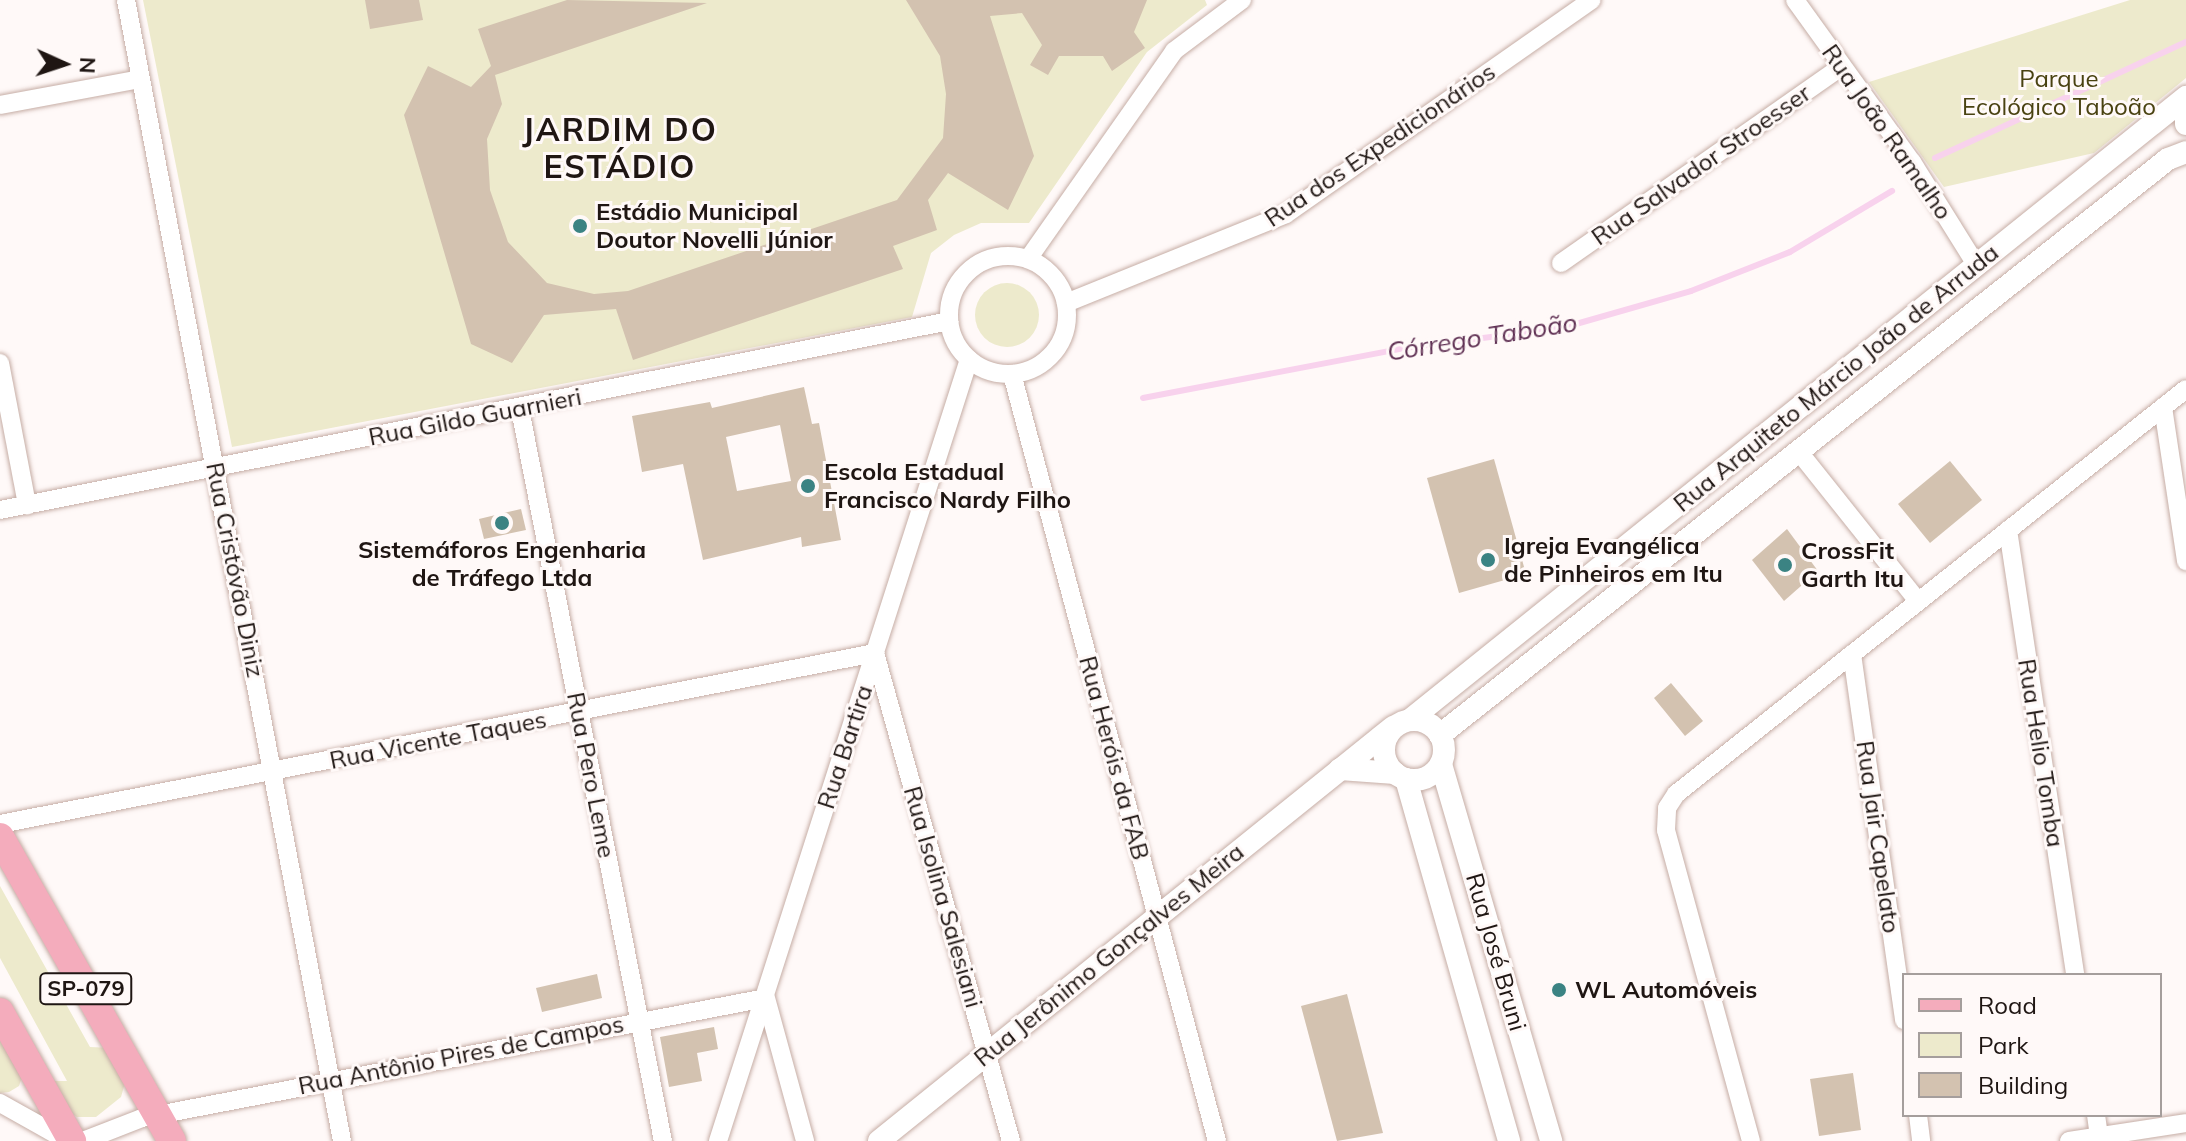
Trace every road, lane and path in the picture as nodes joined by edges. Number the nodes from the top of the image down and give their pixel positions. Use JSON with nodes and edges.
{"nodes":[{"id":1,"x":126,"y":0,"type":"edge"},
{"id":2,"x":1592,"y":0,"type":"edge"},
{"id":3,"x":1795,"y":0,"type":"edge"},
{"id":4,"x":1239,"y":1,"type":"edge"},
{"id":5,"x":1841,"y":67,"type":"junction"},
{"id":6,"x":140,"y":79,"type":"junction"},
{"id":7,"x":2186,"y":97,"type":"edge"},
{"id":8,"x":0,"y":105,"type":"edge"},
{"id":9,"x":2186,"y":106,"type":"edge"},
{"id":10,"x":2186,"y":124,"type":"edge"},
{"id":11,"x":2186,"y":152,"type":"edge"},
{"id":12,"x":1028,"y":259,"type":"junction"},
{"id":13,"x":1561,"y":263,"type":"dead end"},
{"id":14,"x":1977,"y":266,"type":"junction"},
{"id":15,"x":1066,"y":303,"type":"junction"},
{"id":16,"x":949,"y":321,"type":"junction"},
{"id":17,"x":969,"y":359,"type":"junction"},
{"id":18,"x":0,"y":363,"type":"edge"},
{"id":19,"x":1012,"y":374,"type":"junction"},
{"id":20,"x":2186,"y":389,"type":"edge"},
{"id":21,"x":2163,"y":407,"type":"junction"},
{"id":22,"x":520,"y":409,"type":"junction"},
{"id":23,"x":1799,"y":452,"type":"junction"},
{"id":24,"x":216,"y":468,"type":"junction"},
{"id":25,"x":27,"y":505,"type":"junction"},
{"id":26,"x":0,"y":510,"type":"edge"},
{"id":27,"x":2008,"y":530,"type":"junction"},
{"id":28,"x":2186,"y":561,"type":"edge"},
{"id":29,"x":1918,"y":601,"type":"junction"},
{"id":30,"x":875,"y":653,"type":"junction"},
{"id":31,"x":1852,"y":654,"type":"junction"},
{"id":32,"x":579,"y":712,"type":"junction"},
{"id":33,"x":1402,"y":723,"type":"junction"},
{"id":34,"x":1440,"y":735,"type":"junction"},
{"id":35,"x":1441,"y":764,"type":"junction"},
{"id":36,"x":1340,"y":769,"type":"junction"},
{"id":37,"x":274,"y":773,"type":"junction"},
{"id":38,"x":1400,"y":776,"type":"junction"},
{"id":39,"x":0,"y":824,"type":"edge"},
{"id":40,"x":0,"y":837,"type":"edge"},
{"id":41,"x":1157,"y":918,"type":"junction"},
{"id":42,"x":2075,"y":973,"type":"edge"},
{"id":43,"x":766,"y":998,"type":"junction"},
{"id":44,"x":1902,"y":1006,"type":"edge"},
{"id":45,"x":0,"y":1012,"type":"edge"},
{"id":46,"x":640,"y":1022,"type":"junction"},
{"id":47,"x":987,"y":1054,"type":"junction"},
{"id":48,"x":331,"y":1079,"type":"junction"},
{"id":49,"x":0,"y":1103,"type":"edge"},
{"id":50,"x":157,"y":1115,"type":"junction"},
{"id":51,"x":1918,"y":1117,"type":"edge"},
{"id":52,"x":2096,"y":1117,"type":"edge"},
{"id":53,"x":2183,"y":1129,"type":"edge"},
{"id":54,"x":2099,"y":1136,"type":"junction"},
{"id":55,"x":719,"y":1139,"type":"edge"},
{"id":56,"x":70,"y":1141,"type":"edge"},
{"id":57,"x":83,"y":1141,"type":"edge"},
{"id":58,"x":172,"y":1141,"type":"edge"},
{"id":59,"x":342,"y":1141,"type":"edge"},
{"id":60,"x":663,"y":1141,"type":"edge"},
{"id":61,"x":805,"y":1141,"type":"edge"},
{"id":62,"x":879,"y":1141,"type":"edge"},
{"id":63,"x":1011,"y":1141,"type":"edge"},
{"id":64,"x":1217,"y":1141,"type":"edge"},
{"id":65,"x":1509,"y":1141,"type":"edge"},
{"id":66,"x":1551,"y":1141,"type":"edge"},
{"id":67,"x":1751,"y":1141,"type":"edge"},
{"id":68,"x":1921,"y":1141,"type":"edge"},
{"id":69,"x":2069,"y":1141,"type":"edge"}],
"edges":[{"from":1,"to":6,"type":"street","name":"Rua Cristóvão Diniz"},
{"from":2,"to":15,"type":"street","name":"Rua dos Expedicionários"},
{"from":3,"to":5,"type":"street","name":"Rua João Ramalho"},
{"from":4,"to":12,"type":"street"},
{"from":5,"to":13,"type":"street","name":"Rua Salvador Stroesser"},
{"from":5,"to":14,"type":"street","name":"Rua João Ramalho"},
{"from":6,"to":8,"type":"street"},
{"from":6,"to":24,"type":"street","name":"Rua Cristóvão Diniz"},
{"from":7,"to":14,"type":"street","name":"Rua Arquiteto Márcio João de Arruda"},
{"from":9,"to":10,"type":"street"},
{"from":11,"to":23,"type":"street","name":"Rua Arquiteto Márcio João de Arruda"},
{"from":12,"to":15,"type":"street"},
{"from":12,"to":16,"type":"street"},
{"from":14,"to":33,"type":"street","name":"Rua Arquiteto Márcio João de Arruda"},
{"from":15,"to":19,"type":"street"},
{"from":16,"to":17,"type":"street"},
{"from":16,"to":22,"type":"street","name":"Rua Gildo Guarnieri"},
{"from":17,"to":19,"type":"street"},
{"from":17,"to":30,"type":"street","name":"Rua Bartira"},
{"from":18,"to":25,"type":"street"},
{"from":19,"to":41,"type":"street","name":"Rua Heróis da FAB"},
{"from":20,"to":21,"type":"street"},
{"from":21,"to":27,"type":"street"},
{"from":21,"to":28,"type":"street"},
{"from":22,"to":24,"type":"street","name":"Rua Gildo Guarnieri"},
{"from":22,"to":32,"type":"street","name":"Rua Pero Leme"},
{"from":23,"to":29,"type":"street"},
{"from":23,"to":34,"type":"street","name":"Rua Arquiteto Márcio João de Arruda"},
{"from":24,"to":25,"type":"street","name":"Rua Gildo Guarnieri"},
{"from":24,"to":37,"type":"street","name":"Rua Cristóvão Diniz"},
{"from":25,"to":26,"type":"street","name":"Rua Gildo Guarnieri"},
{"from":27,"to":29,"type":"street"},
{"from":27,"to":42,"type":"street","name":"Rua Helio Tomba"},
{"from":29,"to":31,"type":"street"},
{"from":30,"to":32,"type":"street","name":"Rua Vicente Taques"},
{"from":30,"to":43,"type":"street","name":"Rua Bartira"},
{"from":30,"to":47,"type":"street","name":"Rua Isolina Salesiani"},
{"from":31,"to":44,"type":"street","name":"Rua Jair Capelato"},
{"from":31,"to":67,"type":"street"},
{"from":32,"to":37,"type":"street","name":"Rua Vicente Taques"},
{"from":32,"to":46,"type":"street","name":"Rua Pero Leme"},
{"from":33,"to":34,"type":"street"},
{"from":33,"to":36,"type":"street","name":"Rua Jerônimo Gonçalves Meira"},
{"from":33,"to":38,"type":"street"},
{"from":34,"to":35,"type":"street"},
{"from":35,"to":38,"type":"street"},
{"from":35,"to":66,"type":"street","name":"Rua José Bruni"},
{"from":36,"to":38,"type":"street"},
{"from":36,"to":41,"type":"street","name":"Rua Jerônimo Gonçalves Meira"},
{"from":37,"to":39,"type":"street","name":"Rua Vicente Taques"},
{"from":37,"to":48,"type":"street","name":"Rua Cristóvão Diniz"},
{"from":38,"to":65,"type":"street","name":"Rua José Bruni"},
{"from":40,"to":50,"type":"main road","number":"SP-079"},
{"from":41,"to":47,"type":"street","name":"Rua Jerônimo Gonçalves Meira"},
{"from":41,"to":64,"type":"street","name":"Rua Heróis da FAB"},
{"from":43,"to":46,"type":"street","name":"Rua Antônio Pires de Campos"},
{"from":43,"to":55,"type":"street","name":"Rua Bartira"},
{"from":43,"to":61,"type":"street"},
{"from":45,"to":56,"type":"main road","number":"SP-079"},
{"from":46,"to":48,"type":"street","name":"Rua Antônio Pires de Campos"},
{"from":46,"to":60,"type":"street","name":"Rua Pero Leme"},
{"from":47,"to":62,"type":"street","name":"Rua Jerônimo Gonçalves Meira"},
{"from":47,"to":63,"type":"street","name":"Rua Isolina Salesiani"},
{"from":48,"to":50,"type":"street","name":"Rua Antônio Pires de Campos"},
{"from":48,"to":59,"type":"street","name":"Rua Cristóvão Diniz"},
{"from":49,"to":56,"type":"street"},
{"from":50,"to":57,"type":"street","name":"Rua Antônio Pires de Campos"},
{"from":50,"to":58,"type":"main road","number":"SP-079"},
{"from":51,"to":68,"type":"street"},
{"from":52,"to":54,"type":"street"},
{"from":53,"to":54,"type":"street"},
{"from":54,"to":69,"type":"street"}]}
